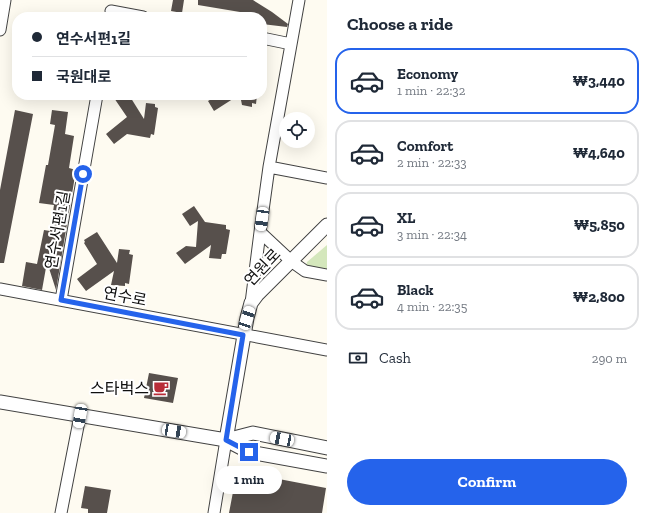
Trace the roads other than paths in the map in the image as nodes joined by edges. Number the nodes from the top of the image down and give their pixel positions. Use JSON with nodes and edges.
{"nodes":[{"id":1,"x":5,"y":0,"type":"edge"},
{"id":2,"x":299,"y":0,"type":"edge"},
{"id":3,"x":111,"y":9,"type":"edge"},
{"id":4,"x":123,"y":12,"type":"edge"},
{"id":5,"x":0,"y":30,"type":"edge"},
{"id":6,"x":267,"y":39,"type":"edge"},
{"id":7,"x":291,"y":44,"type":"junction"},
{"id":8,"x":96,"y":100,"type":"edge"},
{"id":9,"x":269,"y":167,"type":"junction"},
{"id":10,"x":327,"y":178,"type":"edge"},
{"id":11,"x":327,"y":225,"type":"edge"},
{"id":12,"x":260,"y":232,"type":"junction"},
{"id":13,"x":291,"y":261,"type":"junction"},
{"id":14,"x":327,"y":275,"type":"edge"},
{"id":15,"x":0,"y":289,"type":"edge"},
{"id":16,"x":61,"y":300,"type":"junction"},
{"id":17,"x":251,"y":303,"type":"junction"},
{"id":18,"x":243,"y":335,"type":"junction"},
{"id":19,"x":327,"y":350,"type":"edge"},
{"id":20,"x":0,"y":402,"type":"edge"},
{"id":21,"x":80,"y":416,"type":"junction"},
{"id":22,"x":226,"y":440,"type":"junction"},
{"id":23,"x":327,"y":448,"type":"edge"},
{"id":24,"x":327,"y":466,"type":"edge"},
{"id":25,"x":61,"y":513,"type":"edge"},
{"id":26,"x":214,"y":513,"type":"edge"}],
"edges":[{"from":1,"to":5,"type":"street"},
{"from":2,"to":7,"type":"street"},
{"from":3,"to":4,"type":"street"},
{"from":6,"to":7,"type":"street"},
{"from":7,"to":9,"type":"street"},
{"from":8,"to":16,"type":"street","name":"연수서편1길"},
{"from":9,"to":10,"type":"street"},
{"from":9,"to":12,"type":"street"},
{"from":11,"to":13,"type":"street","name":"연원로"},
{"from":12,"to":13,"type":"street"},
{"from":12,"to":17,"type":"street"},
{"from":13,"to":14,"type":"street"},
{"from":13,"to":17,"type":"street","name":"연원로"},
{"from":15,"to":16,"type":"street","name":"연수로"},
{"from":16,"to":18,"type":"street","name":"연수로"},
{"from":17,"to":18,"type":"street","name":"연원로"},
{"from":18,"to":19,"type":"street","name":"연수로"},
{"from":18,"to":22,"type":"street","name":"연원로"},
{"from":20,"to":21,"type":"street"},
{"from":21,"to":22,"type":"street"},
{"from":21,"to":25,"type":"street"},
{"from":22,"to":23,"type":"street"},
{"from":22,"to":24,"type":"street"},
{"from":22,"to":26,"type":"street"}]}
